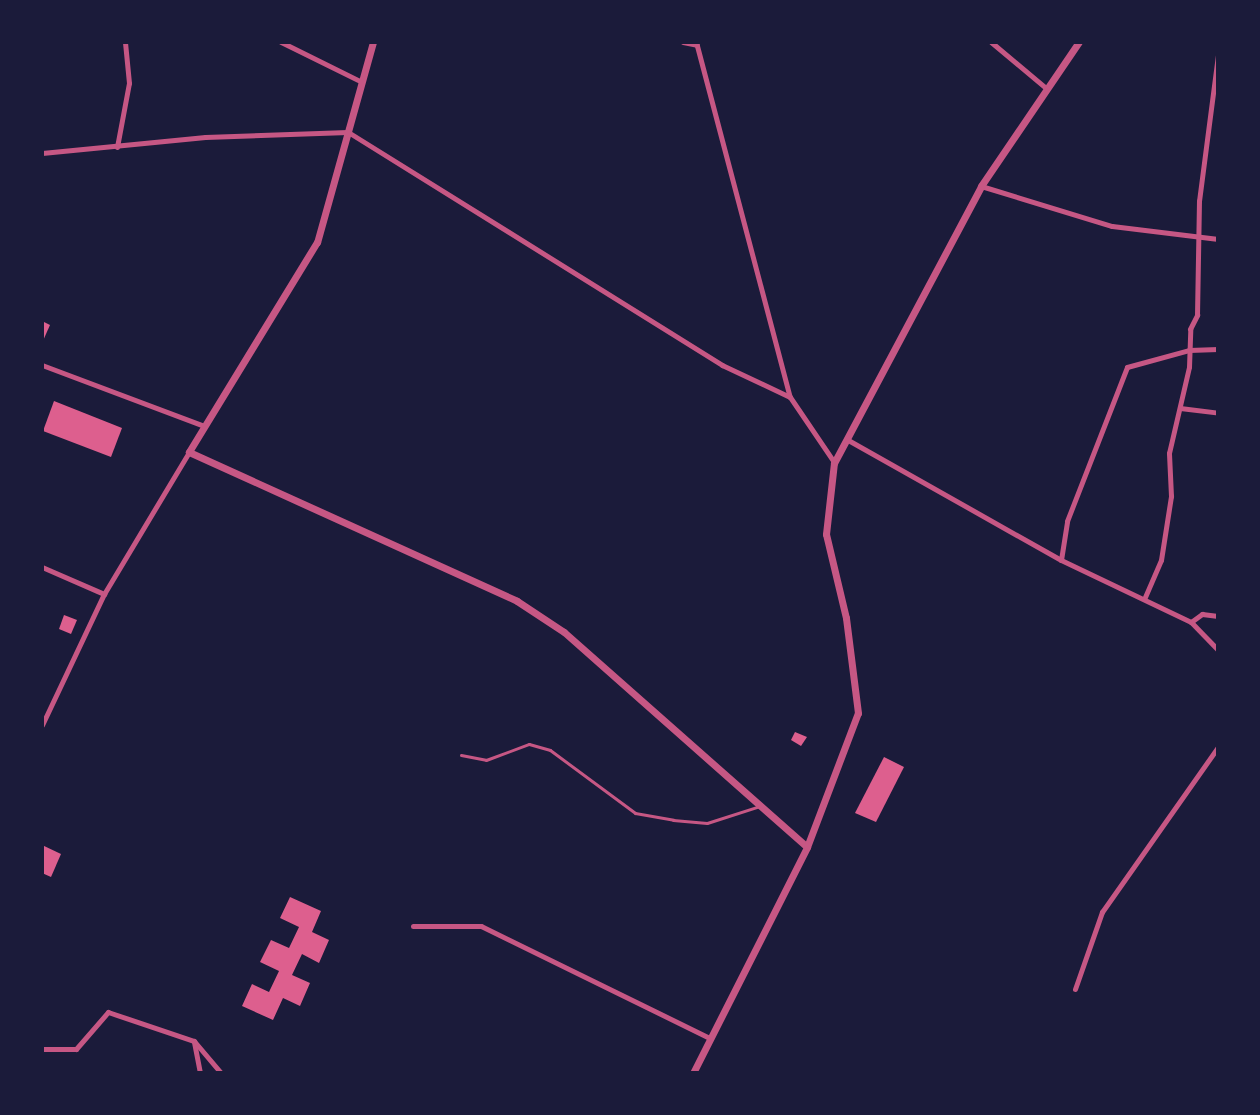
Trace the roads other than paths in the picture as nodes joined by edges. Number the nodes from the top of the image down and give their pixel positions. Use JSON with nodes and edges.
{"nodes":[{"id":1,"x":125,"y":42,"type":"edge"},
{"id":2,"x":281,"y":42,"type":"edge"},
{"id":3,"x":373,"y":42,"type":"edge"},
{"id":4,"x":683,"y":42,"type":"edge"},
{"id":5,"x":991,"y":42,"type":"edge"},
{"id":6,"x":1079,"y":42,"type":"edge"},
{"id":7,"x":697,"y":44,"type":"edge"},
{"id":8,"x":1218,"y":54,"type":"edge"},
{"id":9,"x":362,"y":82,"type":"junction"},
{"id":10,"x":1047,"y":89,"type":"junction"},
{"id":11,"x":348,"y":132,"type":"junction"},
{"id":12,"x":117,"y":147,"type":"junction"},
{"id":13,"x":42,"y":153,"type":"edge"},
{"id":14,"x":981,"y":186,"type":"junction"},
{"id":15,"x":1200,"y":234,"type":"junction"},
{"id":16,"x":1218,"y":239,"type":"edge"},
{"id":17,"x":1218,"y":349,"type":"edge"},
{"id":18,"x":1189,"y":350,"type":"junction"},
{"id":19,"x":42,"y":365,"type":"edge"},
{"id":20,"x":790,"y":397,"type":"junction"},
{"id":21,"x":1180,"y":408,"type":"junction"},
{"id":22,"x":1218,"y":413,"type":"edge"},
{"id":23,"x":204,"y":426,"type":"junction"},
{"id":24,"x":848,"y":440,"type":"junction"},
{"id":25,"x":189,"y":452,"type":"junction"},
{"id":26,"x":834,"y":463,"type":"junction"},
{"id":27,"x":1061,"y":560,"type":"junction"},
{"id":28,"x":42,"y":567,"type":"edge"},
{"id":29,"x":104,"y":594,"type":"junction"},
{"id":30,"x":1145,"y":597,"type":"junction"},
{"id":31,"x":1218,"y":616,"type":"edge"},
{"id":32,"x":1191,"y":622,"type":"junction"},
{"id":33,"x":1218,"y":650,"type":"edge"},
{"id":34,"x":42,"y":725,"type":"edge"},
{"id":35,"x":1218,"y":747,"type":"edge"},
{"id":36,"x":461,"y":755,"type":"dead end"},
{"id":37,"x":760,"y":806,"type":"junction"},
{"id":38,"x":807,"y":847,"type":"junction"},
{"id":39,"x":413,"y":926,"type":"dead end"},
{"id":40,"x":1075,"y":989,"type":"dead end"},
{"id":41,"x":710,"y":1038,"type":"junction"},
{"id":42,"x":194,"y":1041,"type":"junction"},
{"id":43,"x":42,"y":1049,"type":"edge"},
{"id":44,"x":200,"y":1073,"type":"edge"},
{"id":45,"x":221,"y":1073,"type":"edge"},
{"id":46,"x":693,"y":1073,"type":"edge"}],
"edges":[{"from":1,"to":12,"type":"street"},
{"from":2,"to":9,"type":"street"},
{"from":3,"to":9,"type":"street"},
{"from":4,"to":7,"type":"street"},
{"from":5,"to":10,"type":"street"},
{"from":6,"to":10,"type":"street"},
{"from":7,"to":20,"type":"street"},
{"from":8,"to":15,"type":"street"},
{"from":9,"to":11,"type":"street"},
{"from":10,"to":14,"type":"street"},
{"from":11,"to":12,"type":"street"},
{"from":11,"to":20,"type":"street"},
{"from":11,"to":23,"type":"street"},
{"from":12,"to":13,"type":"street"},
{"from":14,"to":15,"type":"street"},
{"from":14,"to":24,"type":"street"},
{"from":15,"to":16,"type":"street"},
{"from":15,"to":18,"type":"street"},
{"from":17,"to":18,"type":"street"},
{"from":18,"to":21,"type":"street"},
{"from":18,"to":27,"type":"street"},
{"from":19,"to":23,"type":"street"},
{"from":20,"to":26,"type":"street"},
{"from":21,"to":22,"type":"street"},
{"from":21,"to":30,"type":"street"},
{"from":23,"to":25,"type":"street"},
{"from":24,"to":26,"type":"street"},
{"from":24,"to":27,"type":"street"},
{"from":25,"to":29,"type":"street"},
{"from":25,"to":37,"type":"street"},
{"from":26,"to":38,"type":"street"},
{"from":27,"to":30,"type":"street"},
{"from":28,"to":29,"type":"street"},
{"from":29,"to":34,"type":"street"},
{"from":30,"to":32,"type":"street"},
{"from":31,"to":32,"type":"street"},
{"from":32,"to":33,"type":"street"},
{"from":35,"to":40,"type":"street"},
{"from":36,"to":37,"type":"lane"},
{"from":37,"to":38,"type":"street"},
{"from":38,"to":41,"type":"street"},
{"from":39,"to":41,"type":"street"},
{"from":41,"to":46,"type":"street"},
{"from":42,"to":43,"type":"street"},
{"from":42,"to":44,"type":"street"},
{"from":42,"to":45,"type":"street"}]}
